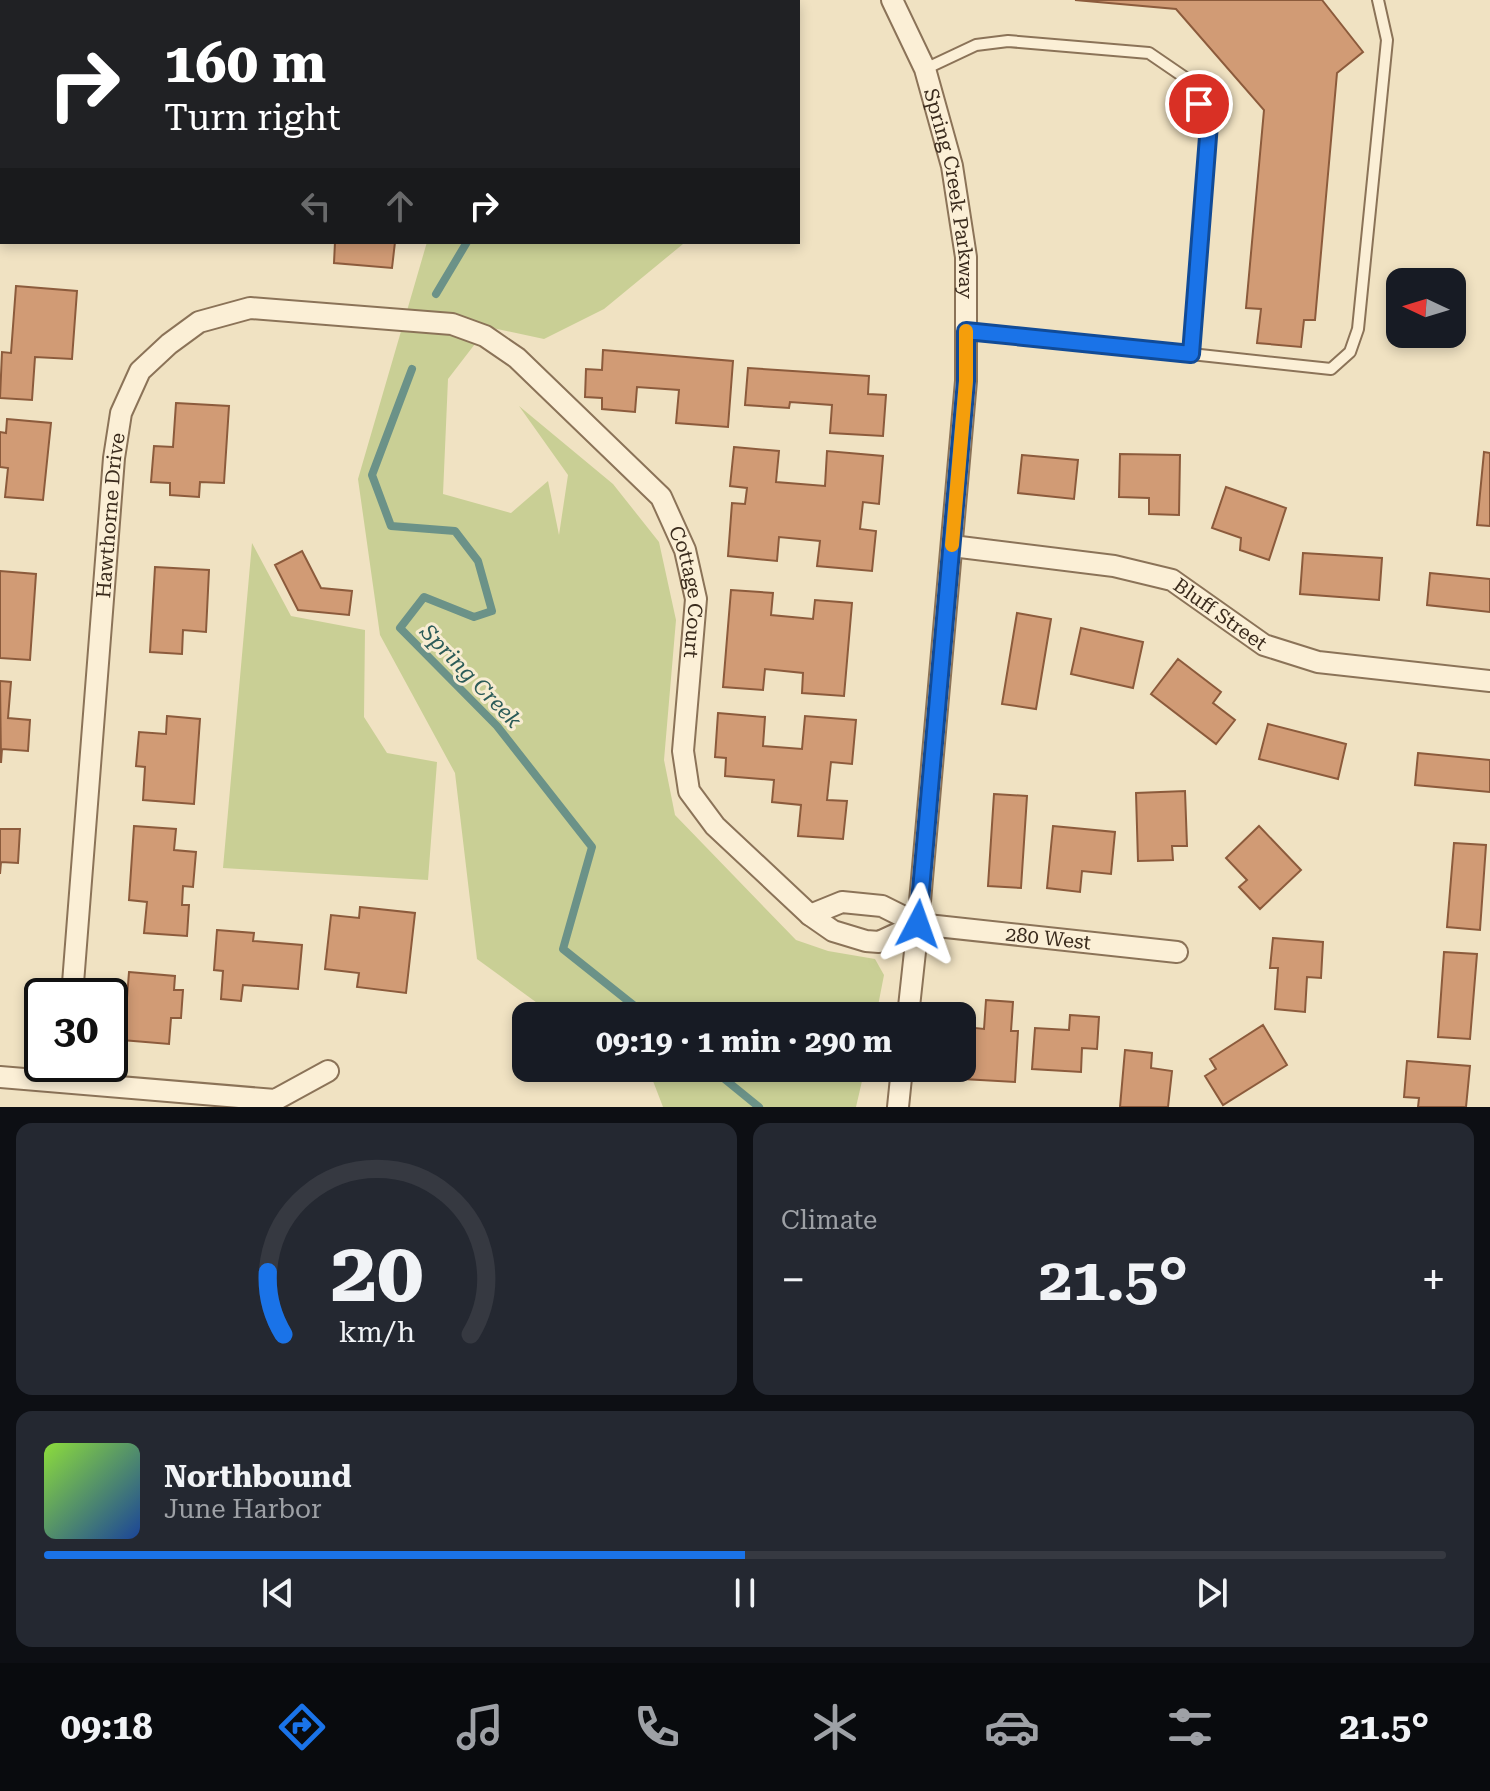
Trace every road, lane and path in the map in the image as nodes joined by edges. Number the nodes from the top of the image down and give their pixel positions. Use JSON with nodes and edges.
{"nodes":[{"id":1,"x":892,"y":0,"type":"edge"},
{"id":2,"x":1378,"y":0,"type":"edge"},
{"id":3,"x":925,"y":69,"type":"junction"},
{"id":4,"x":452,"y":324,"type":"joint"},
{"id":5,"x":966,"y":331,"type":"junction"},
{"id":6,"x":1191,"y":354,"type":"junction"},
{"id":7,"x":952,"y":546,"type":"junction"},
{"id":8,"x":1490,"y":681,"type":"edge"},
{"id":9,"x":810,"y":915,"type":"junction"},
{"id":10,"x":918,"y":924,"type":"junction"},
{"id":11,"x":1177,"y":952,"type":"dead end"},
{"id":12,"x":73,"y":978,"type":"edge"},
{"id":13,"x":910,"y":1002,"type":"edge"},
{"id":14,"x":328,"y":1071,"type":"dead end"},
{"id":15,"x":24,"y":1076,"type":"edge"},
{"id":16,"x":0,"y":1077,"type":"edge"},
{"id":17,"x":128,"y":1081,"type":"edge"},
{"id":18,"x":901,"y":1082,"type":"edge"},
{"id":19,"x":898,"y":1107,"type":"edge"}],
"edges":[{"from":1,"to":3,"type":"street","name":"Spring Creek Parkway"},
{"from":2,"to":6,"type":"lane"},
{"from":3,"to":5,"type":"street","name":"Spring Creek Parkway"},
{"from":3,"to":6,"type":"lane"},
{"from":4,"to":9,"type":"street","name":"Cottage Court"},
{"from":4,"to":12,"type":"street","name":"Hawthorne Drive"},
{"from":5,"to":6,"type":"lane"},
{"from":5,"to":7,"type":"street","name":"Spring Creek Parkway"},
{"from":7,"to":8,"type":"street","name":"Bluff Street"},
{"from":7,"to":10,"type":"street","name":"Spring Creek Parkway"},
{"from":9,"to":10,"type":"street"},
{"from":9,"to":10,"type":"street","name":"Cottage Court"},
{"from":10,"to":11,"type":"street","name":"280 West"},
{"from":10,"to":13,"type":"street","name":"Spring Creek Parkway"},
{"from":14,"to":17,"type":"street"},
{"from":15,"to":16,"type":"street"},
{"from":18,"to":19,"type":"street"}]}
